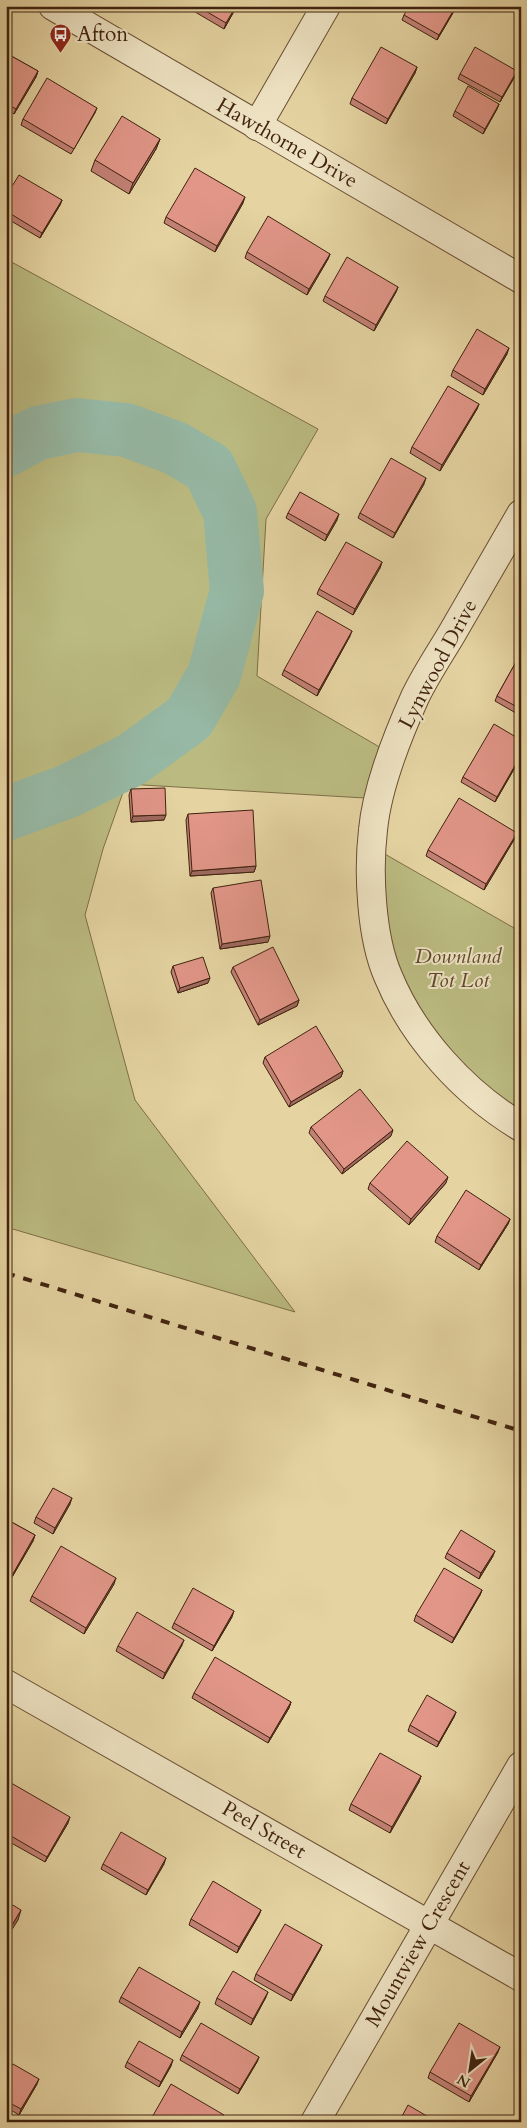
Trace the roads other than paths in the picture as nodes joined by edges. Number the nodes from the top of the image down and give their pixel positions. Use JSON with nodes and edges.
{"nodes":[{"id":1,"x":53,"y":6,"type":"edge"},
{"id":2,"x":326,"y":6,"type":"edge"},
{"id":3,"x":257,"y":126,"type":"junction"},
{"id":4,"x":521,"y":279,"type":"edge"},
{"id":5,"x":521,"y":514,"type":"edge"},
{"id":6,"x":521,"y":1127,"type":"edge"},
{"id":7,"x":6,"y":1684,"type":"edge"},
{"id":8,"x":521,"y":1766,"type":"edge"},
{"id":9,"x":430,"y":1924,"type":"junction"},
{"id":10,"x":521,"y":1977,"type":"edge"},
{"id":11,"x":315,"y":2122,"type":"edge"}],
"edges":[{"from":1,"to":3,"type":"street","name":"Hawthorne Drive"},
{"from":2,"to":3,"type":"street"},
{"from":3,"to":4,"type":"street","name":"Hawthorne Drive"},
{"from":5,"to":6,"type":"street","name":"Lynwood Drive"},
{"from":7,"to":9,"type":"street","name":"Peel Street"},
{"from":8,"to":9,"type":"street","name":"Mountview Crescent"},
{"from":9,"to":10,"type":"street","name":"Peel Street"},
{"from":9,"to":11,"type":"street","name":"Mountview Crescent"}]}
